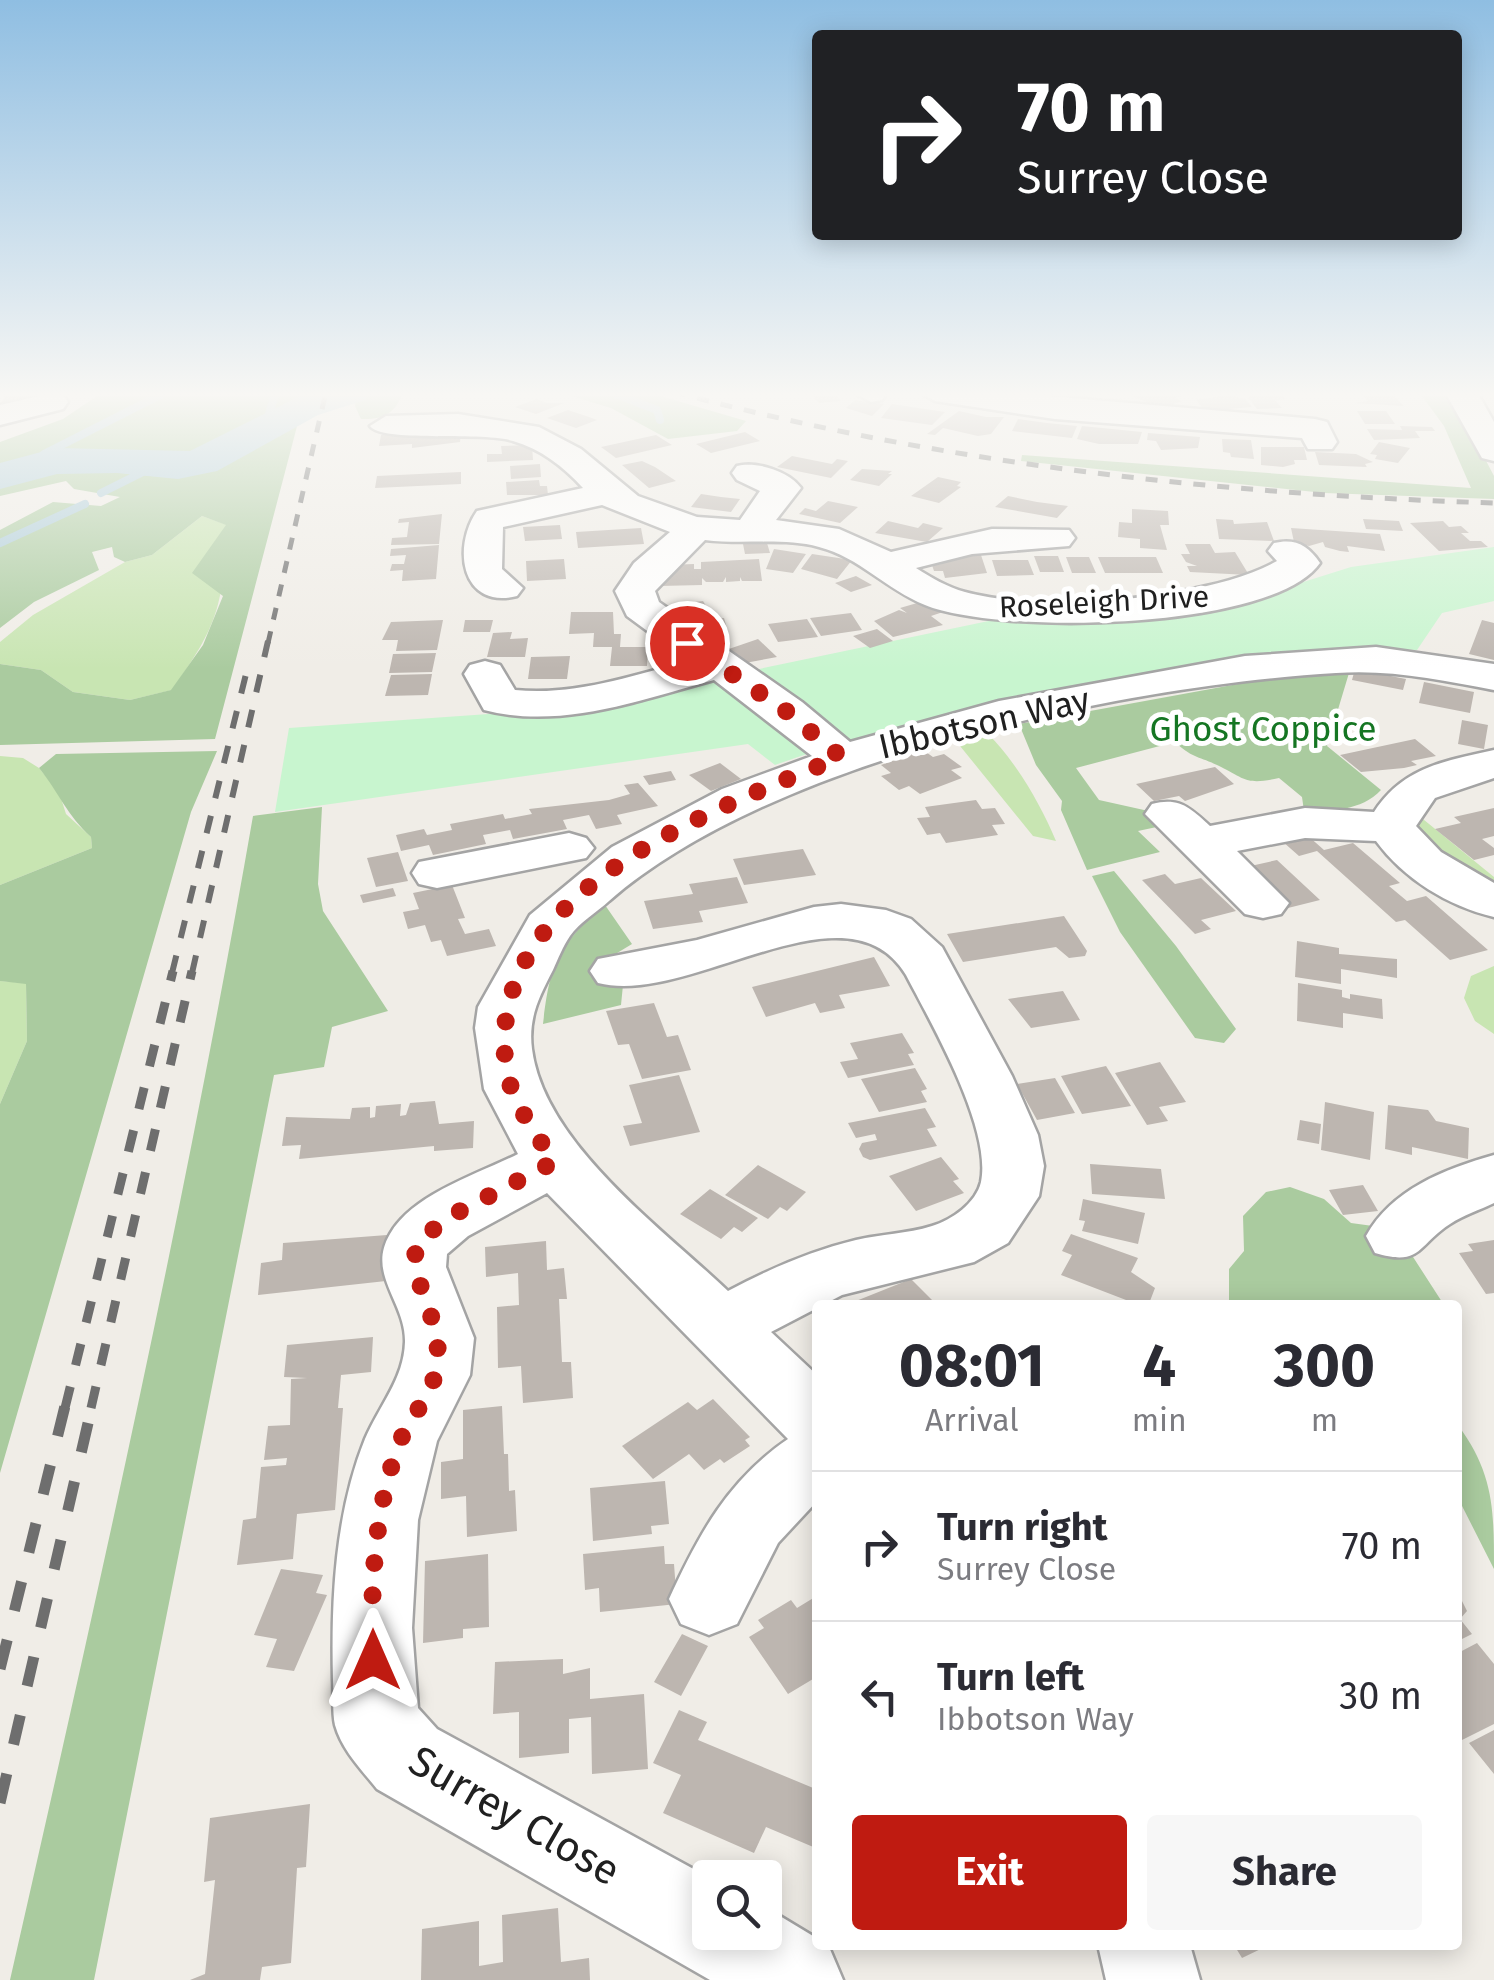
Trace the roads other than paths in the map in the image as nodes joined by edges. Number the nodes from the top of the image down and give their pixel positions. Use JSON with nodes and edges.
{"nodes":[{"id":1,"x":597,"y":484,"type":"edge"},
{"id":2,"x":775,"y":484,"type":"edge"},
{"id":3,"x":783,"y":488,"type":"junction"},
{"id":4,"x":820,"y":491,"type":"dead end"},
{"id":5,"x":605,"y":494,"type":"junction"},
{"id":6,"x":697,"y":528,"type":"junction"},
{"id":7,"x":753,"y":531,"type":"junction"},
{"id":8,"x":1056,"y":538,"type":"dead end"},
{"id":9,"x":1287,"y":551,"type":"dead end"},
{"id":10,"x":890,"y":564,"type":"junction"},
{"id":11,"x":444,"y":587,"type":"dead end"},
{"id":12,"x":720,"y":665,"type":"junction"},
{"id":13,"x":486,"y":674,"type":"dead end"},
{"id":14,"x":1494,"y":676,"type":"edge"},
{"id":15,"x":841,"y":757,"type":"junction"},
{"id":16,"x":1494,"y":764,"type":"edge"},
{"id":17,"x":1392,"y":827,"type":"junction"},
{"id":18,"x":569,"y":848,"type":"dead end"},
{"id":19,"x":486,"y":864,"type":"junction"},
{"id":20,"x":437,"y":874,"type":"dead end"},
{"id":21,"x":1494,"y":902,"type":"edge"},
{"id":22,"x":1264,"y":903,"type":"dead end"},
{"id":23,"x":557,"y":914,"type":"junction"},
{"id":24,"x":616,"y":972,"type":"dead end"},
{"id":25,"x":554,"y":1162,"type":"junction"},
{"id":26,"x":1494,"y":1177,"type":"edge"},
{"id":27,"x":1398,"y":1236,"type":"dead end"},
{"id":28,"x":723,"y":1327,"type":"junction"},
{"id":29,"x":812,"y":1416,"type":"edge"},
{"id":30,"x":812,"y":1463,"type":"edge"},
{"id":31,"x":709,"y":1599,"type":"dead end"},
{"id":32,"x":692,"y":1918,"type":"edge"},
{"id":33,"x":748,"y":1950,"type":"edge"},
{"id":34,"x":1145,"y":1950,"type":"edge"},
{"id":35,"x":796,"y":1980,"type":"edge"},
{"id":36,"x":1153,"y":1980,"type":"edge"}],
"edges":[{"from":1,"to":5,"type":"street","name":"Roseleigh Drive"},
{"from":2,"to":3,"type":"street"},
{"from":3,"to":4,"type":"street"},
{"from":3,"to":7,"type":"street"},
{"from":5,"to":6,"type":"street","name":"Roseleigh Drive"},
{"from":5,"to":11,"type":"street"},
{"from":6,"to":7,"type":"street","name":"Roseleigh Drive"},
{"from":6,"to":12,"type":"street"},
{"from":7,"to":10,"type":"street","name":"Roseleigh Drive"},
{"from":8,"to":10,"type":"street"},
{"from":9,"to":10,"type":"street","name":"Roseleigh Drive"},
{"from":12,"to":13,"type":"street"},
{"from":12,"to":15,"type":"street"},
{"from":14,"to":15,"type":"street","name":"Ibbotson Way"},
{"from":15,"to":23,"type":"street","name":"Ibbotson Way"},
{"from":16,"to":17,"type":"street"},
{"from":17,"to":21,"type":"street"},
{"from":17,"to":22,"type":"street"},
{"from":18,"to":19,"type":"street"},
{"from":19,"to":20,"type":"street"},
{"from":19,"to":23,"type":"street"},
{"from":23,"to":25,"type":"street","name":"Ibbotson Way"},
{"from":24,"to":28,"type":"street"},
{"from":25,"to":28,"type":"street","name":"Ibbotson Way"},
{"from":25,"to":32,"type":"street","name":"Surrey Close"},
{"from":26,"to":27,"type":"street"},
{"from":28,"to":29,"type":"street","name":"Ibbotson Way"},
{"from":30,"to":31,"type":"street"},
{"from":33,"to":35,"type":"street"},
{"from":34,"to":36,"type":"street"}]}
